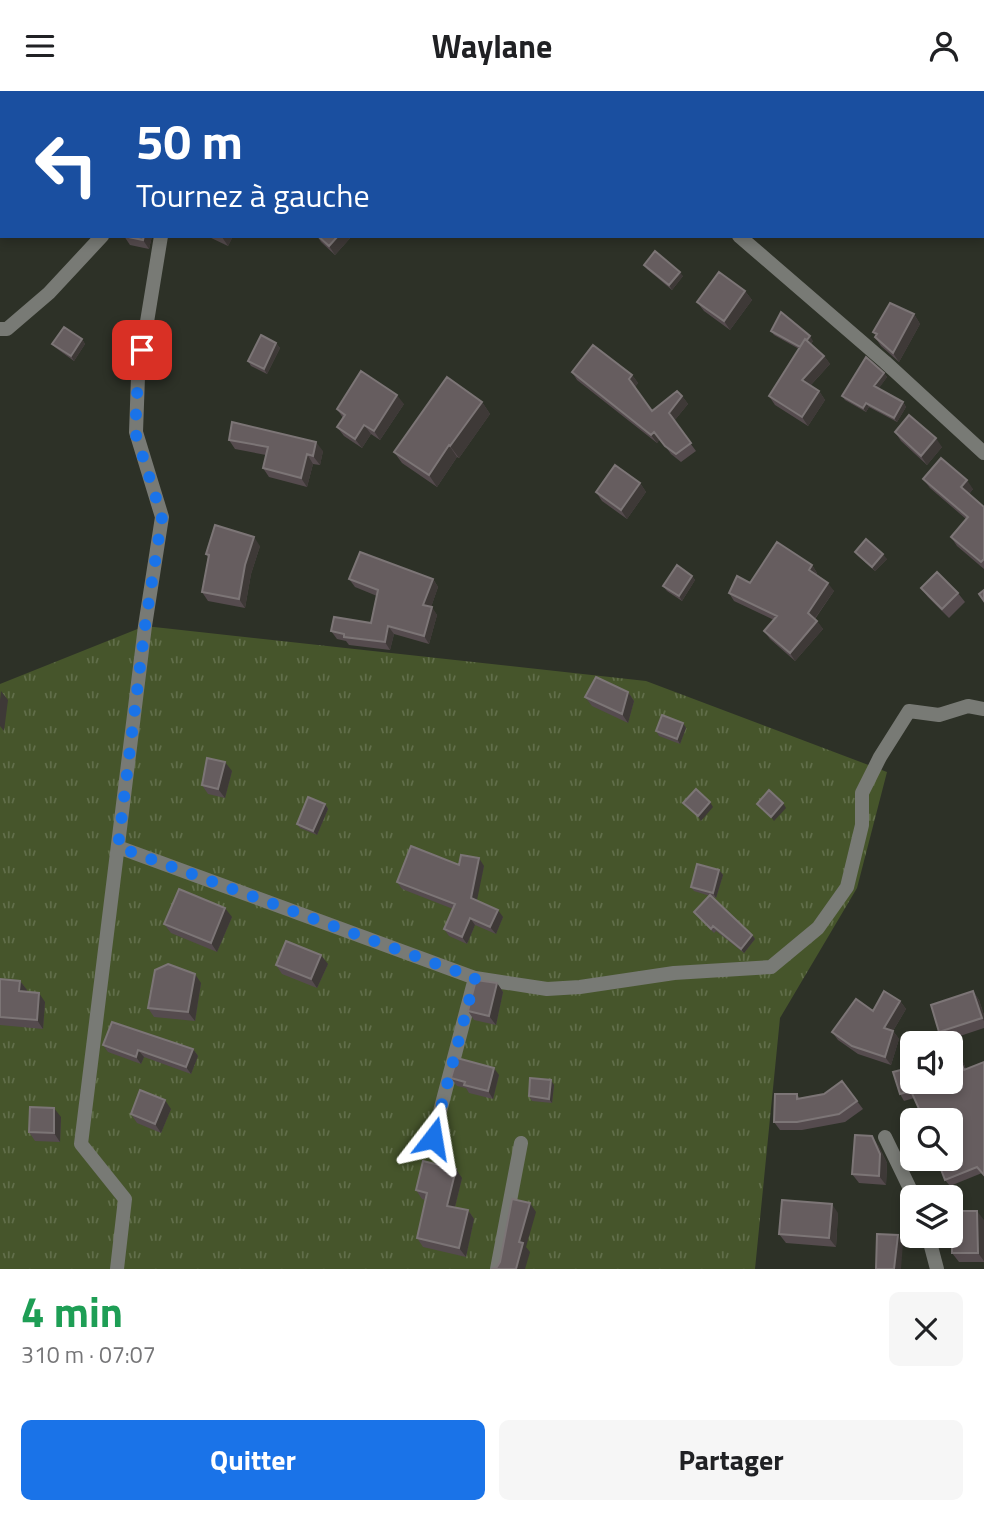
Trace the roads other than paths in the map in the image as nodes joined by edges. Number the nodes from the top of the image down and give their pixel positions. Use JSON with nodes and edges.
{"nodes":[{"id":1,"x":100,"y":238,"type":"edge"},
{"id":2,"x":160,"y":238,"type":"edge"},
{"id":3,"x":741,"y":238,"type":"edge"},
{"id":4,"x":0,"y":328,"type":"edge"},
{"id":5,"x":984,"y":453,"type":"edge"},
{"id":6,"x":984,"y":709,"type":"edge"},
{"id":7,"x":118,"y":847,"type":"junction"},
{"id":8,"x":475,"y":978,"type":"junction"},
{"id":9,"x":885,"y":1137,"type":"dead end"},
{"id":10,"x":433,"y":1138,"type":"dead end"},
{"id":11,"x":520,"y":1143,"type":"dead end"},
{"id":12,"x":908,"y":1185,"type":"edge"},
{"id":13,"x":931,"y":1248,"type":"edge"},
{"id":14,"x":117,"y":1269,"type":"edge"},
{"id":15,"x":497,"y":1269,"type":"edge"},
{"id":16,"x":937,"y":1269,"type":"edge"}],
"edges":[{"from":1,"to":4,"type":"street"},
{"from":2,"to":7,"type":"street"},
{"from":3,"to":5,"type":"street"},
{"from":6,"to":8,"type":"street"},
{"from":7,"to":8,"type":"street"},
{"from":7,"to":14,"type":"street"},
{"from":8,"to":10,"type":"street"},
{"from":9,"to":12,"type":"street"},
{"from":11,"to":15,"type":"street"},
{"from":13,"to":16,"type":"street"}]}
